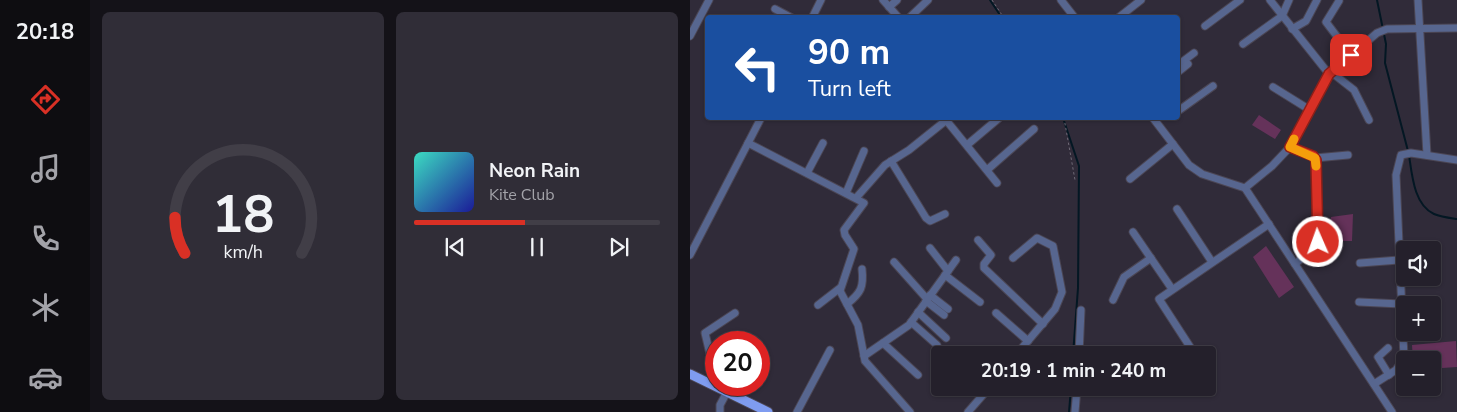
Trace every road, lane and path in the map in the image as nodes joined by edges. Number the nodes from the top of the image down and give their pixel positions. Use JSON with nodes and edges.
{"nodes":[{"id":1,"x":709,"y":0,"type":"edge"},
{"id":2,"x":821,"y":0,"type":"edge"},
{"id":3,"x":883,"y":0,"type":"edge"},
{"id":4,"x":897,"y":0,"type":"edge"},
{"id":5,"x":928,"y":0,"type":"edge"},
{"id":6,"x":992,"y":0,"type":"edge"},
{"id":7,"x":1062,"y":0,"type":"edge"},
{"id":8,"x":1140,"y":0,"type":"edge"},
{"id":9,"x":1240,"y":0,"type":"edge"},
{"id":10,"x":1270,"y":0,"type":"edge"},
{"id":11,"x":1289,"y":0,"type":"edge"},
{"id":12,"x":1317,"y":0,"type":"edge"},
{"id":13,"x":1418,"y":0,"type":"edge"},
{"id":14,"x":1339,"y":1,"type":"dead end"},
{"id":15,"x":890,"y":7,"type":"junction"},
{"id":16,"x":776,"y":9,"type":"dead end"},
{"id":17,"x":787,"y":15,"type":"edge"},
{"id":18,"x":814,"y":15,"type":"edge"},
{"id":19,"x":897,"y":15,"type":"edge"},
{"id":20,"x":912,"y":15,"type":"edge"},
{"id":21,"x":1002,"y":15,"type":"edge"},
{"id":22,"x":1073,"y":15,"type":"edge"},
{"id":23,"x":1122,"y":15,"type":"edge"},
{"id":24,"x":1282,"y":16,"type":"junction"},
{"id":25,"x":1205,"y":26,"type":"dead end"},
{"id":26,"x":1420,"y":28,"type":"junction"},
{"id":27,"x":1457,"y":28,"type":"edge"},
{"id":28,"x":1292,"y":29,"type":"junction"},
{"id":29,"x":690,"y":36,"type":"edge"},
{"id":30,"x":1243,"y":44,"type":"dead end"},
{"id":31,"x":1194,"y":53,"type":"dead end"},
{"id":32,"x":1351,"y":55,"type":"junction"},
{"id":33,"x":1180,"y":64,"type":"edge"},
{"id":34,"x":1188,"y":64,"type":"dead end"},
{"id":35,"x":1180,"y":70,"type":"edge"},
{"id":36,"x":1330,"y":73,"type":"junction"},
{"id":37,"x":1212,"y":86,"type":"dead end"},
{"id":38,"x":1273,"y":87,"type":"dead end"},
{"id":39,"x":1180,"y":110,"type":"edge"},
{"id":40,"x":1310,"y":110,"type":"junction"},
{"id":41,"x":760,"y":120,"type":"edge"},
{"id":42,"x":946,"y":120,"type":"edge"},
{"id":43,"x":949,"y":120,"type":"edge"},
{"id":44,"x":997,"y":120,"type":"edge"},
{"id":45,"x":1064,"y":120,"type":"edge"},
{"id":46,"x":1154,"y":120,"type":"edge"},
{"id":47,"x":1369,"y":120,"type":"dead end"},
{"id":48,"x":1034,"y":129,"type":"dead end"},
{"id":49,"x":748,"y":143,"type":"junction"},
{"id":50,"x":823,"y":143,"type":"dead end"},
{"id":51,"x":1173,"y":144,"type":"junction"},
{"id":52,"x":967,"y":145,"type":"junction"},
{"id":53,"x":1290,"y":147,"type":"junction"},
{"id":54,"x":864,"y":151,"type":"dead end"},
{"id":55,"x":1427,"y":154,"type":"junction"},
{"id":56,"x":1348,"y":155,"type":"dead end"},
{"id":57,"x":1315,"y":158,"type":"junction"},
{"id":58,"x":1457,"y":160,"type":"edge"},
{"id":59,"x":891,"y":161,"type":"junction"},
{"id":60,"x":987,"y":170,"type":"junction"},
{"id":61,"x":808,"y":173,"type":"junction"},
{"id":62,"x":1130,"y":179,"type":"dead end"},
{"id":63,"x":1075,"y":180,"type":"dead end"},
{"id":64,"x":997,"y":183,"type":"dead end"},
{"id":65,"x":1244,"y":188,"type":"junction"},
{"id":66,"x":846,"y":193,"type":"junction"},
{"id":67,"x":856,"y":198,"type":"junction"},
{"id":68,"x":1177,"y":209,"type":"dead end"},
{"id":69,"x":944,"y":214,"type":"dead end"},
{"id":70,"x":1269,"y":224,"type":"junction"},
{"id":71,"x":1133,"y":232,"type":"dead end"},
{"id":72,"x":978,"y":240,"type":"dead end"},
{"id":73,"x":1398,"y":241,"type":"edge"},
{"id":74,"x":930,"y":248,"type":"dead end"},
{"id":75,"x":690,"y":254,"type":"edge"},
{"id":76,"x":1013,"y":258,"type":"dead end"},
{"id":77,"x":1151,"y":258,"type":"junction"},
{"id":78,"x":956,"y":260,"type":"dead end"},
{"id":79,"x":1396,"y":260,"type":"edge"},
{"id":80,"x":894,"y":262,"type":"dead end"},
{"id":81,"x":1212,"y":262,"type":"junction"},
{"id":82,"x":1360,"y":263,"type":"dead end"},
{"id":83,"x":1295,"y":264,"type":"junction"},
{"id":84,"x":862,"y":270,"type":"dead end"},
{"id":85,"x":946,"y":273,"type":"junction"},
{"id":86,"x":840,"y":288,"type":"junction"},
{"id":87,"x":1172,"y":289,"type":"junction"},
{"id":88,"x":928,"y":299,"type":"junction"},
{"id":89,"x":1113,"y":300,"type":"dead end"},
{"id":90,"x":980,"y":302,"type":"dead end"},
{"id":91,"x":1359,"y":302,"type":"dead end"},
{"id":92,"x":847,"y":304,"type":"junction"},
{"id":93,"x":1396,"y":304,"type":"edge"},
{"id":94,"x":818,"y":305,"type":"dead end"},
{"id":95,"x":1082,"y":310,"type":"dead end"},
{"id":96,"x":918,"y":312,"type":"junction"},
{"id":97,"x":946,"y":312,"type":"dead end"},
{"id":98,"x":735,"y":313,"type":"dead end"},
{"id":99,"x":996,"y":313,"type":"dead end"},
{"id":100,"x":911,"y":322,"type":"junction"},
{"id":101,"x":1043,"y":324,"type":"junction"},
{"id":102,"x":708,"y":331,"type":"edge"},
{"id":103,"x":946,"y":338,"type":"dead end"},
{"id":104,"x":1028,"y":341,"type":"junction"},
{"id":105,"x":1403,"y":341,"type":"edge"},
{"id":106,"x":883,"y":343,"type":"junction"},
{"id":107,"x":937,"y":345,"type":"dead end"},
{"id":108,"x":1024,"y":346,"type":"edge"},
{"id":109,"x":1080,"y":346,"type":"edge"},
{"id":110,"x":1189,"y":346,"type":"edge"},
{"id":111,"x":1388,"y":348,"type":"dead end"},
{"id":112,"x":830,"y":350,"type":"dead end"},
{"id":113,"x":864,"y":356,"type":"junction"},
{"id":114,"x":690,"y":374,"type":"edge"},
{"id":115,"x":918,"y":375,"type":"dead end"},
{"id":116,"x":1388,"y":375,"type":"junction"},
{"id":117,"x":705,"y":381,"type":"edge"},
{"id":118,"x":1374,"y":384,"type":"junction"},
{"id":119,"x":721,"y":396,"type":"edge"},
{"id":120,"x":737,"y":396,"type":"edge"},
{"id":121,"x":981,"y":396,"type":"edge"},
{"id":122,"x":1076,"y":396,"type":"edge"},
{"id":123,"x":720,"y":412,"type":"edge"},
{"id":124,"x":768,"y":412,"type":"edge"},
{"id":125,"x":797,"y":412,"type":"edge"},
{"id":126,"x":910,"y":412,"type":"edge"},
{"id":127,"x":968,"y":412,"type":"edge"},
{"id":128,"x":1075,"y":412,"type":"edge"},
{"id":129,"x":1392,"y":412,"type":"edge"}],
"edges":[{"from":1,"to":29,"type":"street"},
{"from":2,"to":18,"type":"street"},
{"from":3,"to":15,"type":"street"},
{"from":4,"to":15,"type":"street"},
{"from":5,"to":20,"type":"street"},
{"from":6,"to":21,"type":"path"},
{"from":7,"to":22,"type":"street"},
{"from":8,"to":23,"type":"street"},
{"from":9,"to":25,"type":"street"},
{"from":10,"to":24,"type":"street"},
{"from":11,"to":24,"type":"street"},
{"from":12,"to":28,"type":"street"},
{"from":13,"to":26,"type":"street"},
{"from":14,"to":32,"type":"street"},
{"from":15,"to":19,"type":"street"},
{"from":16,"to":17,"type":"street"},
{"from":24,"to":28,"type":"street"},
{"from":24,"to":30,"type":"street"},
{"from":26,"to":27,"type":"street"},
{"from":26,"to":32,"type":"street"},
{"from":26,"to":55,"type":"street"},
{"from":28,"to":36,"type":"street"},
{"from":31,"to":33,"type":"street"},
{"from":32,"to":36,"type":"street"},
{"from":34,"to":35,"type":"street"},
{"from":36,"to":40,"type":"street"},
{"from":36,"to":47,"type":"street"},
{"from":37,"to":39,"type":"street"},
{"from":38,"to":40,"type":"street"},
{"from":40,"to":53,"type":"street"},
{"from":41,"to":49,"type":"street"},
{"from":42,"to":59,"type":"street"},
{"from":43,"to":52,"type":"street"},
{"from":44,"to":52,"type":"street"},
{"from":45,"to":63,"type":"path"},
{"from":46,"to":51,"type":"street"},
{"from":48,"to":60,"type":"street"},
{"from":49,"to":61,"type":"street"},
{"from":49,"to":75,"type":"street"},
{"from":50,"to":61,"type":"street"},
{"from":51,"to":62,"type":"street"},
{"from":51,"to":65,"type":"street"},
{"from":52,"to":60,"type":"street"},
{"from":53,"to":57,"type":"street"},
{"from":53,"to":65,"type":"street"},
{"from":54,"to":66,"type":"street"},
{"from":55,"to":58,"type":"street"},
{"from":55,"to":73,"type":"street"},
{"from":56,"to":57,"type":"street"},
{"from":57,"to":83,"type":"street"},
{"from":59,"to":67,"type":"street"},
{"from":59,"to":69,"type":"street"},
{"from":60,"to":64,"type":"street"},
{"from":61,"to":66,"type":"street"},
{"from":65,"to":70,"type":"street"},
{"from":66,"to":67,"type":"street"},
{"from":67,"to":86,"type":"street"},
{"from":68,"to":81,"type":"street"},
{"from":70,"to":81,"type":"street"},
{"from":70,"to":83,"type":"street"},
{"from":71,"to":77,"type":"street"},
{"from":72,"to":101,"type":"street"},
{"from":74,"to":85,"type":"street"},
{"from":76,"to":101,"type":"street"},
{"from":77,"to":87,"type":"street"},
{"from":77,"to":89,"type":"street"},
{"from":78,"to":85,"type":"street"},
{"from":79,"to":82,"type":"street"},
{"from":80,"to":88,"type":"street"},
{"from":81,"to":87,"type":"street"},
{"from":83,"to":118,"type":"street"},
{"from":84,"to":92,"type":"street"},
{"from":85,"to":88,"type":"street"},
{"from":85,"to":90,"type":"street"},
{"from":86,"to":92,"type":"street"},
{"from":86,"to":94,"type":"street"},
{"from":87,"to":110,"type":"street"},
{"from":88,"to":96,"type":"street"},
{"from":88,"to":97,"type":"street"},
{"from":91,"to":93,"type":"street"},
{"from":92,"to":113,"type":"street"},
{"from":95,"to":109,"type":"street"},
{"from":96,"to":100,"type":"street"},
{"from":96,"to":103,"type":"street"},
{"from":98,"to":102,"type":"street"},
{"from":99,"to":104,"type":"street"},
{"from":100,"to":106,"type":"street"},
{"from":100,"to":107,"type":"street"},
{"from":101,"to":104,"type":"street"},
{"from":104,"to":108,"type":"street"},
{"from":105,"to":116,"type":"street"},
{"from":106,"to":113,"type":"street"},
{"from":106,"to":115,"type":"street"},
{"from":111,"to":116,"type":"street"},
{"from":112,"to":125,"type":"street"},
{"from":113,"to":126,"type":"street"},
{"from":114,"to":117,"type":"main road"},
{"from":116,"to":118,"type":"street"},
{"from":118,"to":129,"type":"street"},
{"from":119,"to":123,"type":"street"},
{"from":120,"to":124,"type":"main road"},
{"from":121,"to":127,"type":"street"},
{"from":122,"to":128,"type":"street"}]}
